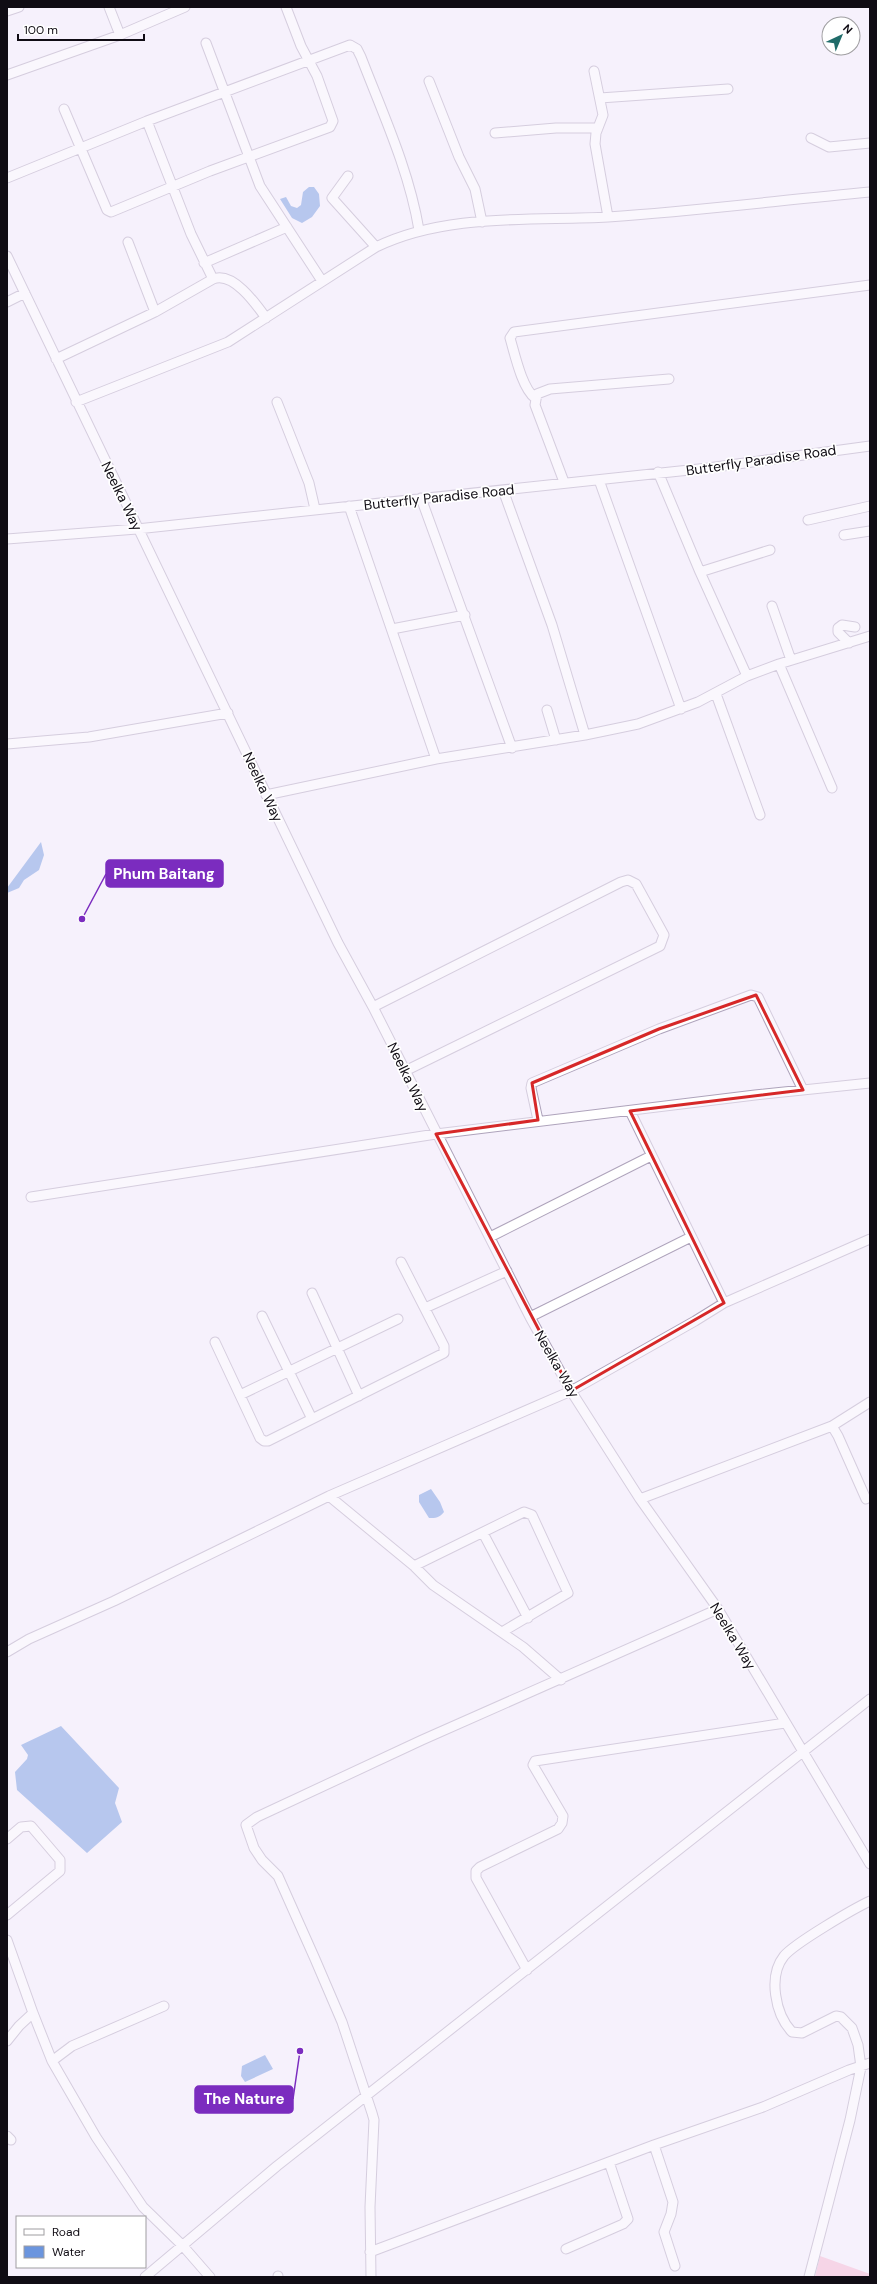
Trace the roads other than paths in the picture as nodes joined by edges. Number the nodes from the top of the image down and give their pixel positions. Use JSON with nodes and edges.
{"nodes":[{"id":1,"x":19,"y":7,"type":"edge"},
{"id":2,"x":110,"y":7,"type":"edge"},
{"id":3,"x":185,"y":7,"type":"edge"},
{"id":4,"x":286,"y":7,"type":"edge"},
{"id":5,"x":7,"y":11,"type":"edge"},
{"id":6,"x":120,"y":35,"type":"junction"},
{"id":7,"x":206,"y":43,"type":"dead end"},
{"id":8,"x":308,"y":60,"type":"junction"},
{"id":9,"x":594,"y":71,"type":"dead end"},
{"id":10,"x":7,"y":75,"type":"edge"},
{"id":11,"x":429,"y":81,"type":"dead end"},
{"id":12,"x":728,"y":89,"type":"dead end"},
{"id":13,"x":224,"y":92,"type":"junction"},
{"id":14,"x":600,"y":98,"type":"junction"},
{"id":15,"x":64,"y":109,"type":"dead end"},
{"id":16,"x":147,"y":121,"type":"junction"},
{"id":17,"x":598,"y":128,"type":"junction"},
{"id":18,"x":495,"y":133,"type":"dead end"},
{"id":19,"x":811,"y":138,"type":"dead end"},
{"id":20,"x":870,"y":143,"type":"edge"},
{"id":21,"x":81,"y":147,"type":"junction"},
{"id":22,"x":248,"y":157,"type":"junction"},
{"id":23,"x":348,"y":176,"type":"dead end"},
{"id":24,"x":7,"y":178,"type":"edge"},
{"id":25,"x":173,"y":187,"type":"junction"},
{"id":26,"x":870,"y":192,"type":"edge"},
{"id":27,"x":608,"y":217,"type":"junction"},
{"id":28,"x":482,"y":222,"type":"junction"},
{"id":29,"x":287,"y":227,"type":"junction"},
{"id":30,"x":420,"y":230,"type":"junction"},
{"id":31,"x":128,"y":242,"type":"dead end"},
{"id":32,"x":376,"y":247,"type":"junction"},
{"id":33,"x":7,"y":256,"type":"edge"},
{"id":34,"x":204,"y":263,"type":"junction"},
{"id":35,"x":213,"y":279,"type":"junction"},
{"id":36,"x":322,"y":281,"type":"junction"},
{"id":37,"x":870,"y":284,"type":"edge"},
{"id":38,"x":25,"y":293,"type":"junction"},
{"id":39,"x":7,"y":302,"type":"edge"},
{"id":40,"x":155,"y":312,"type":"junction"},
{"id":41,"x":266,"y":318,"type":"junction"},
{"id":42,"x":56,"y":359,"type":"junction"},
{"id":43,"x":669,"y":379,"type":"dead end"},
{"id":44,"x":535,"y":398,"type":"junction"},
{"id":45,"x":76,"y":402,"type":"junction"},
{"id":46,"x":276,"y":402,"type":"dead end"},
{"id":47,"x":870,"y":446,"type":"edge"},
{"id":48,"x":658,"y":472,"type":"junction"},
{"id":49,"x":599,"y":480,"type":"junction"},
{"id":50,"x":564,"y":482,"type":"junction"},
{"id":51,"x":503,"y":490,"type":"junction"},
{"id":52,"x":421,"y":498,"type":"junction"},
{"id":53,"x":349,"y":506,"type":"junction"},
{"id":54,"x":870,"y":506,"type":"edge"},
{"id":55,"x":315,"y":509,"type":"junction"},
{"id":56,"x":808,"y":520,"type":"dead end"},
{"id":57,"x":138,"y":529,"type":"junction"},
{"id":58,"x":870,"y":531,"type":"edge"},
{"id":59,"x":844,"y":535,"type":"dead end"},
{"id":60,"x":7,"y":539,"type":"edge"},
{"id":61,"x":770,"y":550,"type":"dead end"},
{"id":62,"x":700,"y":572,"type":"junction"},
{"id":63,"x":772,"y":606,"type":"dead end"},
{"id":64,"x":465,"y":615,"type":"junction"},
{"id":65,"x":855,"y":626,"type":"dead end"},
{"id":66,"x":392,"y":629,"type":"junction"},
{"id":67,"x":870,"y":636,"type":"edge"},
{"id":68,"x":849,"y":643,"type":"junction"},
{"id":69,"x":791,"y":660,"type":"junction"},
{"id":70,"x":779,"y":664,"type":"junction"},
{"id":71,"x":748,"y":676,"type":"junction"},
{"id":72,"x":716,"y":694,"type":"junction"},
{"id":73,"x":681,"y":709,"type":"junction"},
{"id":74,"x":547,"y":710,"type":"dead end"},
{"id":75,"x":228,"y":713,"type":"junction"},
{"id":76,"x":585,"y":735,"type":"junction"},
{"id":77,"x":556,"y":740,"type":"junction"},
{"id":78,"x":7,"y":744,"type":"edge"},
{"id":79,"x":512,"y":748,"type":"junction"},
{"id":80,"x":436,"y":759,"type":"junction"},
{"id":81,"x":832,"y":788,"type":"dead end"},
{"id":82,"x":266,"y":795,"type":"junction"},
{"id":83,"x":760,"y":815,"type":"dead end"},
{"id":84,"x":373,"y":1007,"type":"junction"},
{"id":85,"x":405,"y":1071,"type":"junction"},
{"id":86,"x":870,"y":1083,"type":"edge"},
{"id":87,"x":803,"y":1090,"type":"junction"},
{"id":88,"x":630,"y":1111,"type":"junction"},
{"id":89,"x":538,"y":1120,"type":"junction"},
{"id":90,"x":436,"y":1134,"type":"junction"},
{"id":91,"x":651,"y":1156,"type":"junction"},
{"id":92,"x":31,"y":1197,"type":"dead end"},
{"id":93,"x":490,"y":1237,"type":"junction"},
{"id":94,"x":691,"y":1237,"type":"junction"},
{"id":95,"x":870,"y":1239,"type":"edge"},
{"id":96,"x":401,"y":1262,"type":"dead end"},
{"id":97,"x":507,"y":1271,"type":"junction"},
{"id":98,"x":312,"y":1293,"type":"dead end"},
{"id":99,"x":724,"y":1303,"type":"junction"},
{"id":100,"x":425,"y":1308,"type":"junction"},
{"id":101,"x":262,"y":1316,"type":"dead end"},
{"id":102,"x":530,"y":1318,"type":"junction"},
{"id":103,"x":398,"y":1319,"type":"dead end"},
{"id":104,"x":215,"y":1342,"type":"dead end"},
{"id":105,"x":338,"y":1348,"type":"junction"},
{"id":106,"x":289,"y":1372,"type":"junction"},
{"id":107,"x":571,"y":1391,"type":"junction"},
{"id":108,"x":240,"y":1396,"type":"junction"},
{"id":109,"x":359,"y":1396,"type":"junction"},
{"id":110,"x":870,"y":1402,"type":"edge"},
{"id":111,"x":312,"y":1419,"type":"junction"},
{"id":112,"x":832,"y":1426,"type":"junction"},
{"id":113,"x":329,"y":1496,"type":"junction"},
{"id":114,"x":640,"y":1499,"type":"junction"},
{"id":115,"x":866,"y":1499,"type":"dead end"},
{"id":116,"x":483,"y":1533,"type":"junction"},
{"id":117,"x":414,"y":1566,"type":"junction"},
{"id":118,"x":718,"y":1609,"type":"junction"},
{"id":119,"x":528,"y":1618,"type":"junction"},
{"id":120,"x":502,"y":1632,"type":"junction"},
{"id":121,"x":7,"y":1652,"type":"edge"},
{"id":122,"x":562,"y":1680,"type":"junction"},
{"id":123,"x":870,"y":1699,"type":"edge"},
{"id":124,"x":785,"y":1723,"type":"junction"},
{"id":125,"x":803,"y":1752,"type":"junction"},
{"id":126,"x":7,"y":1839,"type":"edge"},
{"id":127,"x":870,"y":1864,"type":"edge"},
{"id":128,"x":870,"y":1902,"type":"edge"},
{"id":129,"x":7,"y":1915,"type":"edge"},
{"id":130,"x":7,"y":1940,"type":"edge"},
{"id":131,"x":527,"y":1970,"type":"junction"},
{"id":132,"x":164,"y":2006,"type":"dead end"},
{"id":133,"x":33,"y":2013,"type":"junction"},
{"id":134,"x":7,"y":2041,"type":"edge"},
{"id":135,"x":52,"y":2061,"type":"junction"},
{"id":136,"x":870,"y":2063,"type":"edge"},
{"id":137,"x":861,"y":2067,"type":"junction"},
{"id":138,"x":367,"y":2096,"type":"junction"},
{"id":139,"x":654,"y":2145,"type":"junction"},
{"id":140,"x":609,"y":2162,"type":"junction"},
{"id":141,"x":183,"y":2246,"type":"junction"},
{"id":142,"x":566,"y":2249,"type":"dead end"},
{"id":143,"x":370,"y":2252,"type":"junction"},
{"id":144,"x":675,"y":2266,"type":"dead end"},
{"id":145,"x":145,"y":2277,"type":"edge"},
{"id":146,"x":210,"y":2277,"type":"edge"},
{"id":147,"x":371,"y":2277,"type":"edge"},
{"id":148,"x":809,"y":2277,"type":"edge"}],
"edges":[{"from":1,"to":5,"type":"street"},
{"from":2,"to":6,"type":"street"},
{"from":3,"to":6,"type":"street"},
{"from":4,"to":8,"type":"street"},
{"from":6,"to":10,"type":"street"},
{"from":7,"to":13,"type":"street"},
{"from":8,"to":13,"type":"street"},
{"from":8,"to":22,"type":"street"},
{"from":8,"to":30,"type":"street"},
{"from":9,"to":14,"type":"street"},
{"from":11,"to":28,"type":"street"},
{"from":12,"to":14,"type":"street"},
{"from":13,"to":16,"type":"street"},
{"from":13,"to":22,"type":"street"},
{"from":14,"to":17,"type":"street"},
{"from":15,"to":21,"type":"street"},
{"from":16,"to":21,"type":"street"},
{"from":16,"to":25,"type":"street"},
{"from":17,"to":18,"type":"street"},
{"from":17,"to":27,"type":"street"},
{"from":19,"to":20,"type":"street"},
{"from":21,"to":24,"type":"street"},
{"from":21,"to":25,"type":"street"},
{"from":22,"to":25,"type":"street"},
{"from":22,"to":29,"type":"street"},
{"from":23,"to":32,"type":"street"},
{"from":25,"to":34,"type":"street"},
{"from":26,"to":27,"type":"street"},
{"from":27,"to":28,"type":"street"},
{"from":28,"to":30,"type":"street"},
{"from":29,"to":34,"type":"street"},
{"from":29,"to":36,"type":"street"},
{"from":30,"to":32,"type":"street"},
{"from":31,"to":40,"type":"street"},
{"from":32,"to":36,"type":"street"},
{"from":33,"to":38,"type":"street","name":"Neelka Way"},
{"from":34,"to":35,"type":"street"},
{"from":35,"to":40,"type":"street"},
{"from":35,"to":41,"type":"street"},
{"from":36,"to":41,"type":"street"},
{"from":37,"to":44,"type":"street"},
{"from":38,"to":39,"type":"street"},
{"from":38,"to":42,"type":"street","name":"Neelka Way"},
{"from":40,"to":42,"type":"street"},
{"from":41,"to":45,"type":"street"},
{"from":42,"to":45,"type":"street","name":"Neelka Way"},
{"from":43,"to":44,"type":"street"},
{"from":44,"to":50,"type":"street"},
{"from":45,"to":57,"type":"street","name":"Neelka Way"},
{"from":46,"to":55,"type":"street"},
{"from":47,"to":48,"type":"street","name":"Butterfly Paradise Road"},
{"from":48,"to":49,"type":"street","name":"Butterfly Paradise Road"},
{"from":48,"to":62,"type":"street"},
{"from":49,"to":50,"type":"street","name":"Butterfly Paradise Road"},
{"from":49,"to":73,"type":"street"},
{"from":50,"to":51,"type":"street","name":"Butterfly Paradise Road"},
{"from":51,"to":52,"type":"street","name":"Butterfly Paradise Road"},
{"from":51,"to":76,"type":"street"},
{"from":52,"to":53,"type":"street","name":"Butterfly Paradise Road"},
{"from":52,"to":64,"type":"street"},
{"from":53,"to":55,"type":"street","name":"Butterfly Paradise Road"},
{"from":53,"to":66,"type":"street"},
{"from":54,"to":56,"type":"street"},
{"from":55,"to":57,"type":"street","name":"Butterfly Paradise Road"},
{"from":57,"to":60,"type":"street","name":"Butterfly Paradise Road"},
{"from":57,"to":75,"type":"street","name":"Neelka Way"},
{"from":58,"to":59,"type":"street"},
{"from":61,"to":62,"type":"street"},
{"from":62,"to":71,"type":"street"},
{"from":63,"to":69,"type":"street"},
{"from":64,"to":66,"type":"street"},
{"from":64,"to":79,"type":"street"},
{"from":65,"to":68,"type":"street"},
{"from":66,"to":80,"type":"street"},
{"from":67,"to":68,"type":"street"},
{"from":68,"to":69,"type":"street"},
{"from":69,"to":70,"type":"street"},
{"from":70,"to":71,"type":"street"},
{"from":70,"to":81,"type":"street"},
{"from":71,"to":72,"type":"street"},
{"from":72,"to":73,"type":"street"},
{"from":72,"to":83,"type":"street"},
{"from":73,"to":76,"type":"street"},
{"from":74,"to":77,"type":"street"},
{"from":75,"to":78,"type":"street"},
{"from":75,"to":82,"type":"street","name":"Neelka Way"},
{"from":76,"to":77,"type":"street"},
{"from":77,"to":79,"type":"street"},
{"from":79,"to":80,"type":"street"},
{"from":80,"to":82,"type":"street"},
{"from":82,"to":84,"type":"street","name":"Neelka Way"},
{"from":84,"to":85,"type":"street","name":"Neelka Way"},
{"from":84,"to":85,"type":"street"},
{"from":85,"to":90,"type":"street","name":"Neelka Way"},
{"from":86,"to":87,"type":"street"},
{"from":87,"to":88,"type":"street"},
{"from":87,"to":89,"type":"street"},
{"from":88,"to":89,"type":"street"},
{"from":88,"to":91,"type":"street"},
{"from":89,"to":90,"type":"street"},
{"from":90,"to":92,"type":"street"},
{"from":90,"to":93,"type":"street","name":"Neelka Way"},
{"from":91,"to":93,"type":"street"},
{"from":91,"to":94,"type":"street"},
{"from":93,"to":97,"type":"street","name":"Neelka Way"},
{"from":94,"to":99,"type":"street"},
{"from":94,"to":102,"type":"street"},
{"from":95,"to":99,"type":"street"},
{"from":96,"to":100,"type":"street"},
{"from":97,"to":100,"type":"street"},
{"from":97,"to":102,"type":"street","name":"Neelka Way"},
{"from":98,"to":105,"type":"street"},
{"from":99,"to":107,"type":"street"},
{"from":100,"to":109,"type":"street"},
{"from":101,"to":106,"type":"street"},
{"from":102,"to":107,"type":"street","name":"Neelka Way"},
{"from":103,"to":105,"type":"street"},
{"from":104,"to":108,"type":"street"},
{"from":105,"to":106,"type":"street"},
{"from":105,"to":109,"type":"street"},
{"from":106,"to":108,"type":"street"},
{"from":106,"to":111,"type":"street"},
{"from":107,"to":113,"type":"street"},
{"from":107,"to":114,"type":"street","name":"Neelka Way"},
{"from":108,"to":111,"type":"street"},
{"from":109,"to":111,"type":"street"},
{"from":110,"to":112,"type":"street"},
{"from":112,"to":114,"type":"street"},
{"from":112,"to":115,"type":"street"},
{"from":113,"to":117,"type":"street"},
{"from":113,"to":121,"type":"street"},
{"from":114,"to":118,"type":"street","name":"Neelka Way"},
{"from":116,"to":117,"type":"street"},
{"from":116,"to":119,"type":"street"},
{"from":116,"to":119,"type":"street"},
{"from":117,"to":120,"type":"street"},
{"from":118,"to":122,"type":"street"},
{"from":118,"to":124,"type":"street","name":"Neelka Way"},
{"from":119,"to":120,"type":"street"},
{"from":120,"to":122,"type":"street"},
{"from":122,"to":138,"type":"street"},
{"from":123,"to":125,"type":"street"},
{"from":124,"to":125,"type":"street","name":"Neelka Way"},
{"from":124,"to":131,"type":"street"},
{"from":125,"to":127,"type":"street","name":"Neelka Way"},
{"from":125,"to":131,"type":"street"},
{"from":126,"to":129,"type":"street"},
{"from":128,"to":137,"type":"street"},
{"from":130,"to":133,"type":"street"},
{"from":131,"to":138,"type":"street"},
{"from":132,"to":135,"type":"street"},
{"from":133,"to":134,"type":"street"},
{"from":133,"to":135,"type":"street"},
{"from":135,"to":141,"type":"street"},
{"from":136,"to":137,"type":"street"},
{"from":137,"to":139,"type":"street"},
{"from":137,"to":148,"type":"street"},
{"from":138,"to":141,"type":"street"},
{"from":138,"to":143,"type":"street"},
{"from":139,"to":140,"type":"street"},
{"from":139,"to":144,"type":"street"},
{"from":140,"to":142,"type":"street"},
{"from":140,"to":143,"type":"street"},
{"from":141,"to":145,"type":"street"},
{"from":141,"to":146,"type":"street"},
{"from":143,"to":147,"type":"street"}]}
